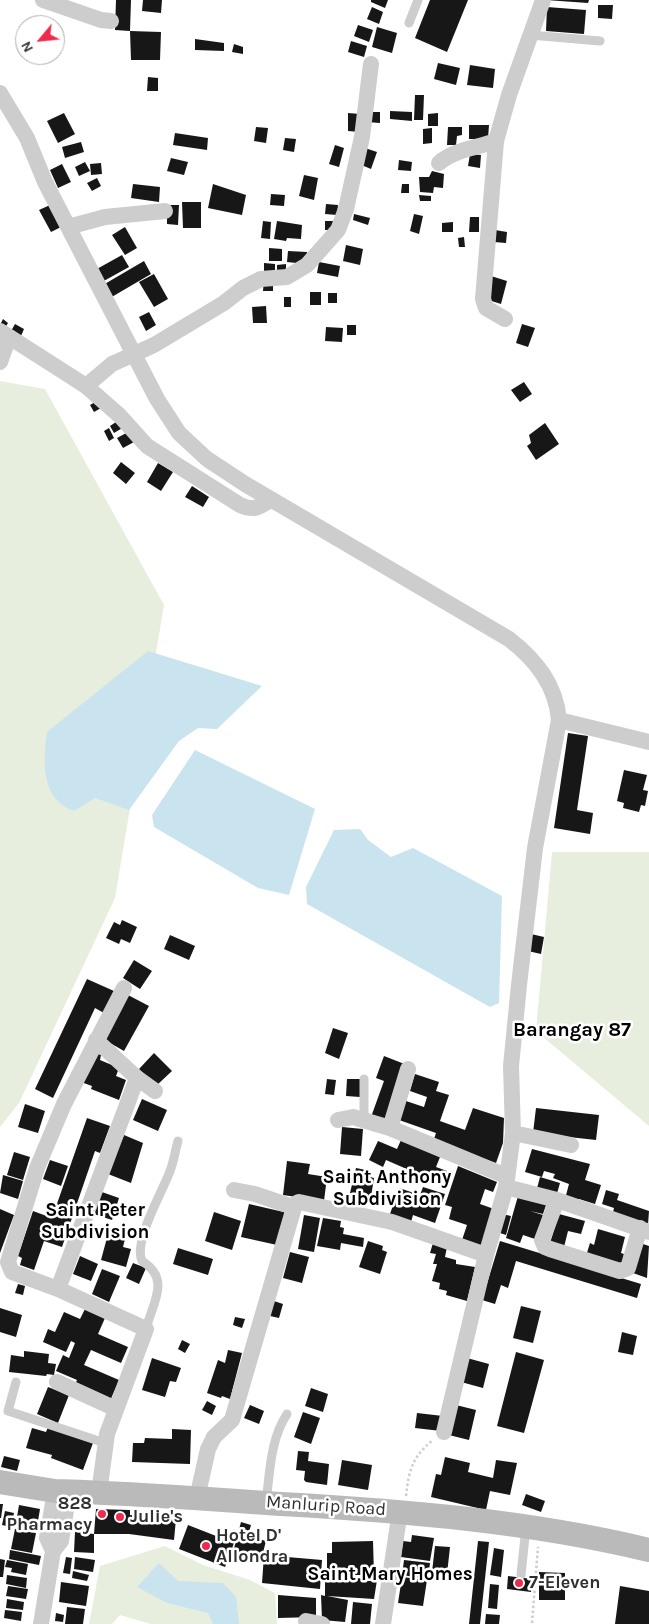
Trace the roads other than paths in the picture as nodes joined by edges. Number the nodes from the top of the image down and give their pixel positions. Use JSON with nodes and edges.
{"nodes":[{"id":1,"x":43,"y":0,"type":"edge"},
{"id":2,"x":418,"y":0,"type":"edge"},
{"id":3,"x":542,"y":0,"type":"edge"},
{"id":4,"x":111,"y":21,"type":"dead end"},
{"id":5,"x":409,"y":23,"type":"dead end"},
{"id":6,"x":530,"y":35,"type":"junction"},
{"id":7,"x":600,"y":41,"type":"dead end"},
{"id":8,"x":371,"y":64,"type":"dead end"},
{"id":9,"x":0,"y":93,"type":"edge"},
{"id":10,"x":496,"y":141,"type":"junction"},
{"id":11,"x":439,"y":162,"type":"dead end"},
{"id":12,"x":165,"y":211,"type":"dead end"},
{"id":13,"x":68,"y":227,"type":"junction"},
{"id":14,"x":505,"y":319,"type":"dead end"},
{"id":15,"x":4,"y":334,"type":"edge"},
{"id":16,"x":133,"y":353,"type":"junction"},
{"id":17,"x":0,"y":362,"type":"edge"},
{"id":18,"x":86,"y":386,"type":"junction"},
{"id":19,"x":270,"y":499,"type":"junction"},
{"id":20,"x":559,"y":720,"type":"junction"},
{"id":21,"x":649,"y":742,"type":"edge"},
{"id":22,"x":124,"y":988,"type":"dead end"},
{"id":23,"x":96,"y":1040,"type":"junction"},
{"id":24,"x":408,"y":1069,"type":"dead end"},
{"id":25,"x":137,"y":1078,"type":"junction"},
{"id":26,"x":364,"y":1079,"type":"dead end"},
{"id":27,"x":155,"y":1091,"type":"dead end"},
{"id":28,"x":364,"y":1119,"type":"junction"},
{"id":29,"x":338,"y":1120,"type":"dead end"},
{"id":30,"x":390,"y":1128,"type":"junction"},
{"id":31,"x":513,"y":1133,"type":"junction"},
{"id":32,"x":178,"y":1141,"type":"dead end"},
{"id":33,"x":571,"y":1146,"type":"dead end"},
{"id":34,"x":506,"y":1182,"type":"junction"},
{"id":35,"x":234,"y":1190,"type":"dead end"},
{"id":36,"x":557,"y":1200,"type":"junction"},
{"id":37,"x":293,"y":1207,"type":"junction"},
{"id":38,"x":644,"y":1230,"type":"edge"},
{"id":39,"x":486,"y":1255,"type":"junction"},
{"id":40,"x":58,"y":1289,"type":"junction"},
{"id":41,"x":146,"y":1328,"type":"junction"},
{"id":42,"x":16,"y":1382,"type":"dead end"},
{"id":43,"x":57,"y":1382,"type":"dead end"},
{"id":44,"x":116,"y":1409,"type":"junction"},
{"id":45,"x":287,"y":1414,"type":"dead end"},
{"id":46,"x":444,"y":1432,"type":"road end"},
{"id":47,"x":105,"y":1443,"type":"junction"},
{"id":48,"x":0,"y":1482,"type":"edge"},
{"id":49,"x":62,"y":1492,"type":"junction"},
{"id":50,"x":98,"y":1493,"type":"junction"},
{"id":51,"x":197,"y":1498,"type":"junction"},
{"id":52,"x":266,"y":1503,"type":"junction"},
{"id":53,"x":400,"y":1511,"type":"junction"},
{"id":54,"x":533,"y":1528,"type":"junction"},
{"id":55,"x":649,"y":1550,"type":"edge"},
{"id":56,"x":521,"y":1575,"type":"dead end"},
{"id":57,"x":306,"y":1621,"type":"dead end"},
{"id":58,"x":41,"y":1624,"type":"edge"},
{"id":59,"x":322,"y":1624,"type":"edge"},
{"id":60,"x":383,"y":1624,"type":"edge"}],
"edges":[{"from":1,"to":4,"type":"street"},
{"from":2,"to":5,"type":"lane"},
{"from":3,"to":6,"type":"street"},
{"from":6,"to":7,"type":"lane"},
{"from":6,"to":10,"type":"street"},
{"from":8,"to":16,"type":"street"},
{"from":9,"to":13,"type":"street"},
{"from":10,"to":11,"type":"street"},
{"from":10,"to":14,"type":"street"},
{"from":12,"to":13,"type":"street"},
{"from":13,"to":16,"type":"street"},
{"from":15,"to":17,"type":"street"},
{"from":15,"to":18,"type":"street"},
{"from":16,"to":18,"type":"street"},
{"from":16,"to":19,"type":"street"},
{"from":18,"to":19,"type":"street"},
{"from":19,"to":20,"type":"street"},
{"from":20,"to":21,"type":"street"},
{"from":20,"to":31,"type":"street"},
{"from":22,"to":23,"type":"street"},
{"from":23,"to":25,"type":"street"},
{"from":23,"to":40,"type":"street"},
{"from":24,"to":30,"type":"street"},
{"from":25,"to":27,"type":"street"},
{"from":25,"to":40,"type":"street"},
{"from":26,"to":28,"type":"lane"},
{"from":28,"to":29,"type":"street"},
{"from":28,"to":30,"type":"street"},
{"from":30,"to":34,"type":"street"},
{"from":31,"to":33,"type":"street"},
{"from":31,"to":34,"type":"street"},
{"from":32,"to":41,"type":"lane"},
{"from":34,"to":36,"type":"street"},
{"from":34,"to":39,"type":"street"},
{"from":35,"to":37,"type":"street"},
{"from":36,"to":38,"type":"street"},
{"from":36,"to":38,"type":"street"},
{"from":37,"to":39,"type":"street"},
{"from":37,"to":51,"type":"street"},
{"from":39,"to":46,"type":"street"},
{"from":40,"to":41,"type":"street"},
{"from":41,"to":44,"type":"street"},
{"from":42,"to":47,"type":"lane"},
{"from":43,"to":44,"type":"street"},
{"from":44,"to":47,"type":"street"},
{"from":45,"to":52,"type":"lane"},
{"from":47,"to":50,"type":"street"},
{"from":48,"to":49,"type":"main road","name":"Manlurip Road"},
{"from":49,"to":50,"type":"main road","name":"Manlurip Road"},
{"from":49,"to":58,"type":"street"},
{"from":50,"to":51,"type":"main road","name":"Manlurip Road"},
{"from":51,"to":52,"type":"main road","name":"Manlurip Road"},
{"from":52,"to":53,"type":"main road","name":"Manlurip Road"},
{"from":53,"to":54,"type":"main road","name":"Manlurip Road"},
{"from":53,"to":60,"type":"street"},
{"from":54,"to":55,"type":"main road","name":"Manlurip Road"},
{"from":54,"to":56,"type":"lane"},
{"from":57,"to":59,"type":"street"}]}
